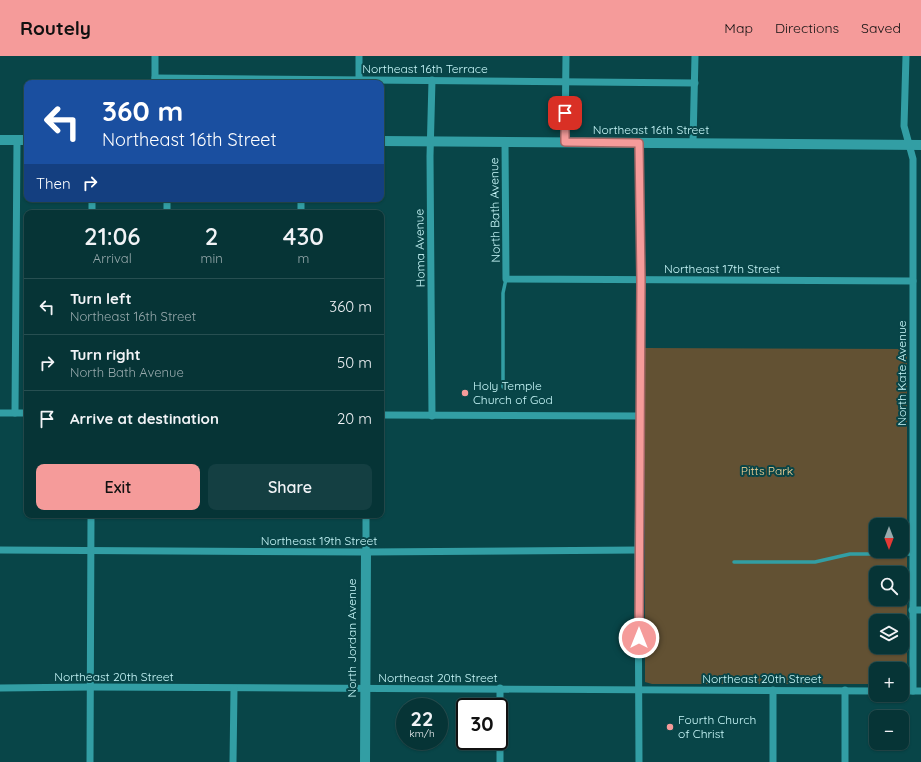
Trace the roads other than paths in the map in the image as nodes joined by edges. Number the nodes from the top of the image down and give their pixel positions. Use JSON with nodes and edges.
{"nodes":[{"id":1,"x":155,"y":56,"type":"edge"},
{"id":2,"x":360,"y":56,"type":"edge"},
{"id":3,"x":566,"y":56,"type":"edge"},
{"id":4,"x":695,"y":56,"type":"edge"},
{"id":5,"x":906,"y":56,"type":"edge"},
{"id":6,"x":155,"y":80,"type":"edge"},
{"id":7,"x":359,"y":80,"type":"edge"},
{"id":8,"x":432,"y":80,"type":"junction"},
{"id":9,"x":384,"y":81,"type":"edge"},
{"id":10,"x":566,"y":81,"type":"junction"},
{"id":11,"x":695,"y":83,"type":"junction"},
{"id":12,"x":0,"y":140,"type":"edge"},
{"id":13,"x":22,"y":140,"type":"edge"},
{"id":14,"x":384,"y":141,"type":"edge"},
{"id":15,"x":431,"y":142,"type":"junction"},
{"id":16,"x":505,"y":142,"type":"junction"},
{"id":17,"x":565,"y":142,"type":"junction"},
{"id":18,"x":639,"y":143,"type":"junction"},
{"id":19,"x":693,"y":143,"type":"junction"},
{"id":20,"x":909,"y":144,"type":"junction"},
{"id":21,"x":921,"y":144,"type":"edge"},
{"id":22,"x":506,"y":279,"type":"junction"},
{"id":23,"x":641,"y":280,"type":"junction"},
{"id":24,"x":913,"y":281,"type":"junction"},
{"id":25,"x":913,"y":299,"type":"junction"},
{"id":26,"x":921,"y":299,"type":"edge"},
{"id":27,"x":503,"y":387,"type":"dead end"},
{"id":28,"x":0,"y":413,"type":"edge"},
{"id":29,"x":15,"y":413,"type":"junction"},
{"id":30,"x":24,"y":414,"type":"edge"},
{"id":31,"x":384,"y":415,"type":"edge"},
{"id":32,"x":432,"y":416,"type":"junction"},
{"id":33,"x":640,"y":416,"type":"junction"},
{"id":34,"x":913,"y":458,"type":"junction"},
{"id":35,"x":921,"y":458,"type":"edge"},
{"id":36,"x":91,"y":518,"type":"edge"},
{"id":37,"x":366,"y":518,"type":"edge"},
{"id":38,"x":0,"y":550,"type":"edge"},
{"id":39,"x":638,"y":550,"type":"junction"},
{"id":40,"x":90,"y":551,"type":"junction"},
{"id":41,"x":366,"y":552,"type":"junction"},
{"id":42,"x":912,"y":554,"type":"junction"},
{"id":43,"x":734,"y":562,"type":"dead end"},
{"id":44,"x":912,"y":610,"type":"junction"},
{"id":45,"x":921,"y":610,"type":"edge"},
{"id":46,"x":91,"y":687,"type":"junction"},
{"id":47,"x":0,"y":688,"type":"edge"},
{"id":48,"x":500,"y":688,"type":"junction"},
{"id":49,"x":234,"y":689,"type":"junction"},
{"id":50,"x":365,"y":689,"type":"junction"},
{"id":51,"x":639,"y":690,"type":"junction"},
{"id":52,"x":773,"y":690,"type":"junction"},
{"id":53,"x":845,"y":690,"type":"junction"},
{"id":54,"x":869,"y":691,"type":"edge"},
{"id":55,"x":909,"y":691,"type":"edge"},
{"id":56,"x":913,"y":691,"type":"junction"},
{"id":57,"x":921,"y":691,"type":"edge"},
{"id":58,"x":90,"y":762,"type":"edge"},
{"id":59,"x":233,"y":762,"type":"edge"},
{"id":60,"x":365,"y":762,"type":"edge"},
{"id":61,"x":500,"y":762,"type":"edge"},
{"id":62,"x":639,"y":762,"type":"edge"},
{"id":63,"x":773,"y":762,"type":"edge"},
{"id":64,"x":845,"y":762,"type":"edge"}],
"edges":[{"from":1,"to":6,"type":"street"},
{"from":2,"to":7,"type":"street"},
{"from":3,"to":10,"type":"street"},
{"from":4,"to":11,"type":"street"},
{"from":5,"to":20,"type":"street","name":"North Kate Avenue"},
{"from":8,"to":9,"type":"street","name":"Northeast 16th Terrace"},
{"from":8,"to":10,"type":"street","name":"Northeast 16th Terrace"},
{"from":8,"to":15,"type":"street","name":"Homa Avenue"},
{"from":10,"to":11,"type":"street","name":"Northeast 16th Terrace"},
{"from":10,"to":17,"type":"street"},
{"from":11,"to":19,"type":"street"},
{"from":12,"to":13,"type":"street"},
{"from":13,"to":29,"type":"street"},
{"from":14,"to":15,"type":"street","name":"Northeast 16th Street"},
{"from":15,"to":16,"type":"street","name":"Northeast 16th Street"},
{"from":15,"to":32,"type":"street","name":"Homa Avenue"},
{"from":16,"to":17,"type":"street","name":"Northeast 16th Street"},
{"from":16,"to":22,"type":"street","name":"North Bath Avenue"},
{"from":17,"to":18,"type":"street","name":"Northeast 16th Street"},
{"from":18,"to":19,"type":"street","name":"Northeast 16th Street"},
{"from":18,"to":23,"type":"street"},
{"from":19,"to":20,"type":"street","name":"Northeast 16th Street"},
{"from":20,"to":21,"type":"street","name":"Northeast 16th Street"},
{"from":20,"to":24,"type":"street","name":"North Kate Avenue"},
{"from":22,"to":23,"type":"street","name":"Northeast 17th Street"},
{"from":22,"to":27,"type":"lane"},
{"from":23,"to":24,"type":"street","name":"Northeast 17th Street"},
{"from":23,"to":33,"type":"street"},
{"from":24,"to":25,"type":"street","name":"North Kate Avenue"},
{"from":25,"to":26,"type":"street"},
{"from":25,"to":34,"type":"street","name":"North Kate Avenue"},
{"from":28,"to":29,"type":"street"},
{"from":29,"to":30,"type":"street"},
{"from":31,"to":32,"type":"street"},
{"from":32,"to":33,"type":"street"},
{"from":33,"to":39,"type":"street"},
{"from":34,"to":35,"type":"street"},
{"from":34,"to":42,"type":"street","name":"North Kate Avenue"},
{"from":36,"to":40,"type":"street"},
{"from":37,"to":41,"type":"street","name":"North Jordan Avenue"},
{"from":38,"to":40,"type":"street","name":"Northeast 19th Street"},
{"from":39,"to":41,"type":"street","name":"Northeast 19th Street"},
{"from":39,"to":51,"type":"street"},
{"from":40,"to":41,"type":"street","name":"Northeast 19th Street"},
{"from":40,"to":46,"type":"street"},
{"from":41,"to":50,"type":"street","name":"North Jordan Avenue"},
{"from":42,"to":43,"type":"lane"},
{"from":42,"to":44,"type":"street","name":"North Kate Avenue"},
{"from":44,"to":45,"type":"street"},
{"from":44,"to":56,"type":"street","name":"North Kate Avenue"},
{"from":46,"to":47,"type":"street","name":"Northeast 20th Street"},
{"from":46,"to":49,"type":"street","name":"Northeast 20th Street"},
{"from":46,"to":58,"type":"street"},
{"from":48,"to":50,"type":"street","name":"Northeast 20th Street"},
{"from":48,"to":51,"type":"street","name":"Northeast 20th Street"},
{"from":48,"to":61,"type":"street"},
{"from":49,"to":50,"type":"street","name":"Northeast 20th Street"},
{"from":49,"to":59,"type":"street"},
{"from":50,"to":60,"type":"street","name":"North Jordan Avenue"},
{"from":51,"to":52,"type":"street","name":"Northeast 20th Street"},
{"from":51,"to":62,"type":"street"},
{"from":52,"to":53,"type":"street","name":"Northeast 20th Street"},
{"from":52,"to":63,"type":"street"},
{"from":53,"to":54,"type":"street","name":"Northeast 20th Street"},
{"from":53,"to":64,"type":"street"},
{"from":55,"to":56,"type":"street"},
{"from":56,"to":57,"type":"street"}]}
